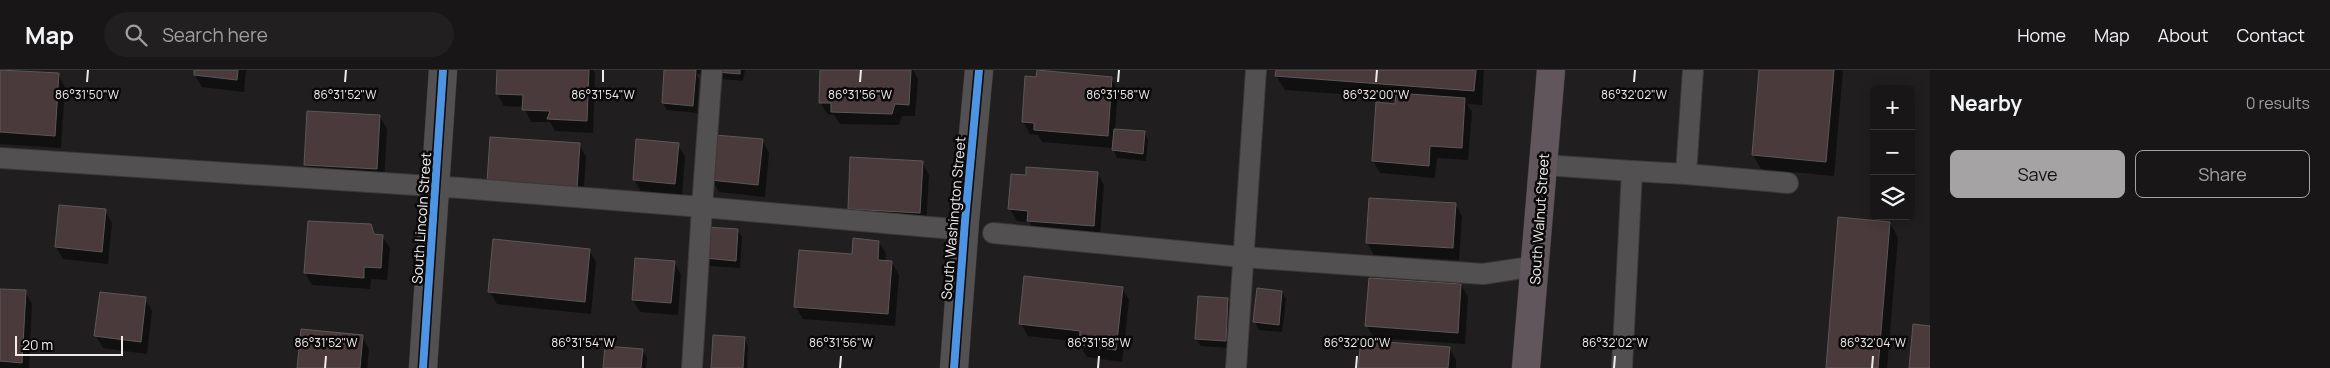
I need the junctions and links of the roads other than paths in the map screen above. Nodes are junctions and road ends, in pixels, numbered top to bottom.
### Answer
1 (443, 70) edge
2 (712, 70) edge
3 (979, 70) edge
4 (1256, 70) edge
5 (1551, 70) edge
6 (1693, 70) edge
7 (0, 158) edge
8 (1544, 165) junction
9 (1632, 171) junction
10 (1686, 174) junction
11 (1788, 183) dead end
12 (436, 187) junction
13 (702, 207) junction
14 (964, 230) junction
15 (993, 233) dead end
16 (1242, 257) junction
17 (1536, 266) junction
18 (423, 368) edge
19 (692, 368) edge
20 (954, 368) edge
21 (1236, 368) edge
22 (1526, 368) edge
23 (1622, 368) edge

1 - 12 street, South Lincoln Street
2 - 13 lane
3 - 14 street, South Washington Street
4 - 16 lane
5 - 8 main road, South Walnut Street
6 - 10 lane
7 - 12 lane
8 - 9 lane
8 - 17 main road, South Walnut Street
9 - 10 lane
9 - 23 lane
10 - 11 lane
12 - 13 lane
12 - 18 street, South Lincoln Street
13 - 14 lane
13 - 19 lane
14 - 20 street, South Washington Street
15 - 16 lane
16 - 17 lane
16 - 21 lane
17 - 22 main road, South Walnut Street

